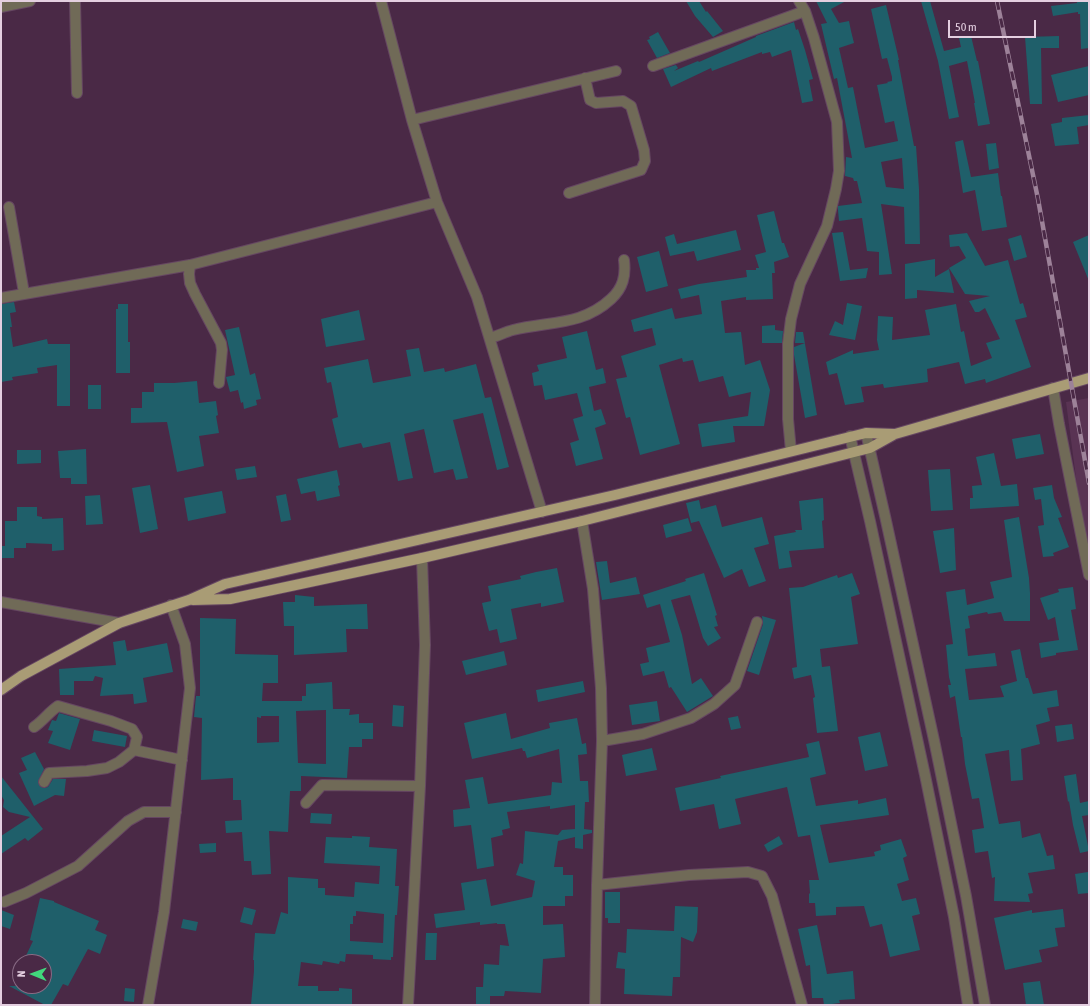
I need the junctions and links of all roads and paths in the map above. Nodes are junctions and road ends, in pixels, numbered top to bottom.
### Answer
1 (28, 1) edge
2 (75, 1) edge
3 (381, 1) edge
4 (799, 1) edge
5 (1, 7) edge
6 (805, 11) junction
7 (653, 66) dead end
8 (616, 70) dead end
9 (585, 78) junction
10 (77, 94) dead end
11 (412, 120) junction
12 (569, 192) dead end
13 (437, 202) junction
14 (8, 207) dead end
15 (624, 260) dead end
16 (190, 265) junction
17 (24, 294) junction
18 (1, 298) edge
19 (490, 338) junction
20 (1089, 378) edge
21 (219, 383) dead end
22 (1053, 388) junction
23 (866, 432) junction
24 (895, 434) junction
25 (850, 436) junction
26 (870, 448) junction
27 (791, 451) junction
28 (853, 452) junction
29 (654, 485) junction
30 (658, 502) junction
31 (542, 512) junction
32 (532, 514) junction
33 (582, 521) junction
34 (536, 531) junction
35 (422, 558) junction
36 (1089, 575) edge
37 (189, 600) junction
38 (1, 602) edge
39 (171, 605) junction
40 (757, 622) dead end
41 (119, 623) junction
42 (1, 690) edge
43 (34, 727) dead end
44 (602, 741) junction
45 (134, 750) junction
46 (182, 760) junction
47 (44, 782) dead end
48 (420, 786) junction
49 (306, 803) dead end
50 (176, 812) junction
51 (597, 885) junction
52 (4, 902) dead end
53 (983, 992) junction
54 (967, 1000) edge
55 (148, 1005) edge
56 (408, 1005) edge
57 (595, 1005) edge
58 (802, 1005) edge
59 (985, 1005) edge

1 - 5 street
2 - 10 street
3 - 11 street
4 - 6 street
6 - 7 street
6 - 27 street
8 - 9 street
9 - 11 street
9 - 12 street
11 - 13 street
13 - 16 street
13 - 19 street
14 - 17 street
15 - 19 street
16 - 17 street
16 - 21 street
17 - 18 street
19 - 31 street
20 - 22 main road
22 - 24 main road
22 - 36 street
23 - 24 main road
23 - 25 main road
23 - 26 street
24 - 26 main road
25 - 27 main road
25 - 28 street
26 - 28 main road
26 - 53 street
27 - 29 main road
28 - 30 main road
28 - 54 street
29 - 30 main road
29 - 31 main road
30 - 33 main road
31 - 32 main road
32 - 34 main road
32 - 37 main road
33 - 34 main road
33 - 44 street
34 - 35 main road
35 - 37 main road
35 - 48 street
37 - 39 main road
38 - 41 street
39 - 41 main road
39 - 46 street
40 - 44 street
41 - 42 main road
43 - 45 street
44 - 51 street
45 - 46 street
45 - 47 street
46 - 50 street
48 - 49 street
48 - 56 street
50 - 52 street
50 - 55 street
51 - 57 street
51 - 58 street
53 - 54 street
53 - 59 street

